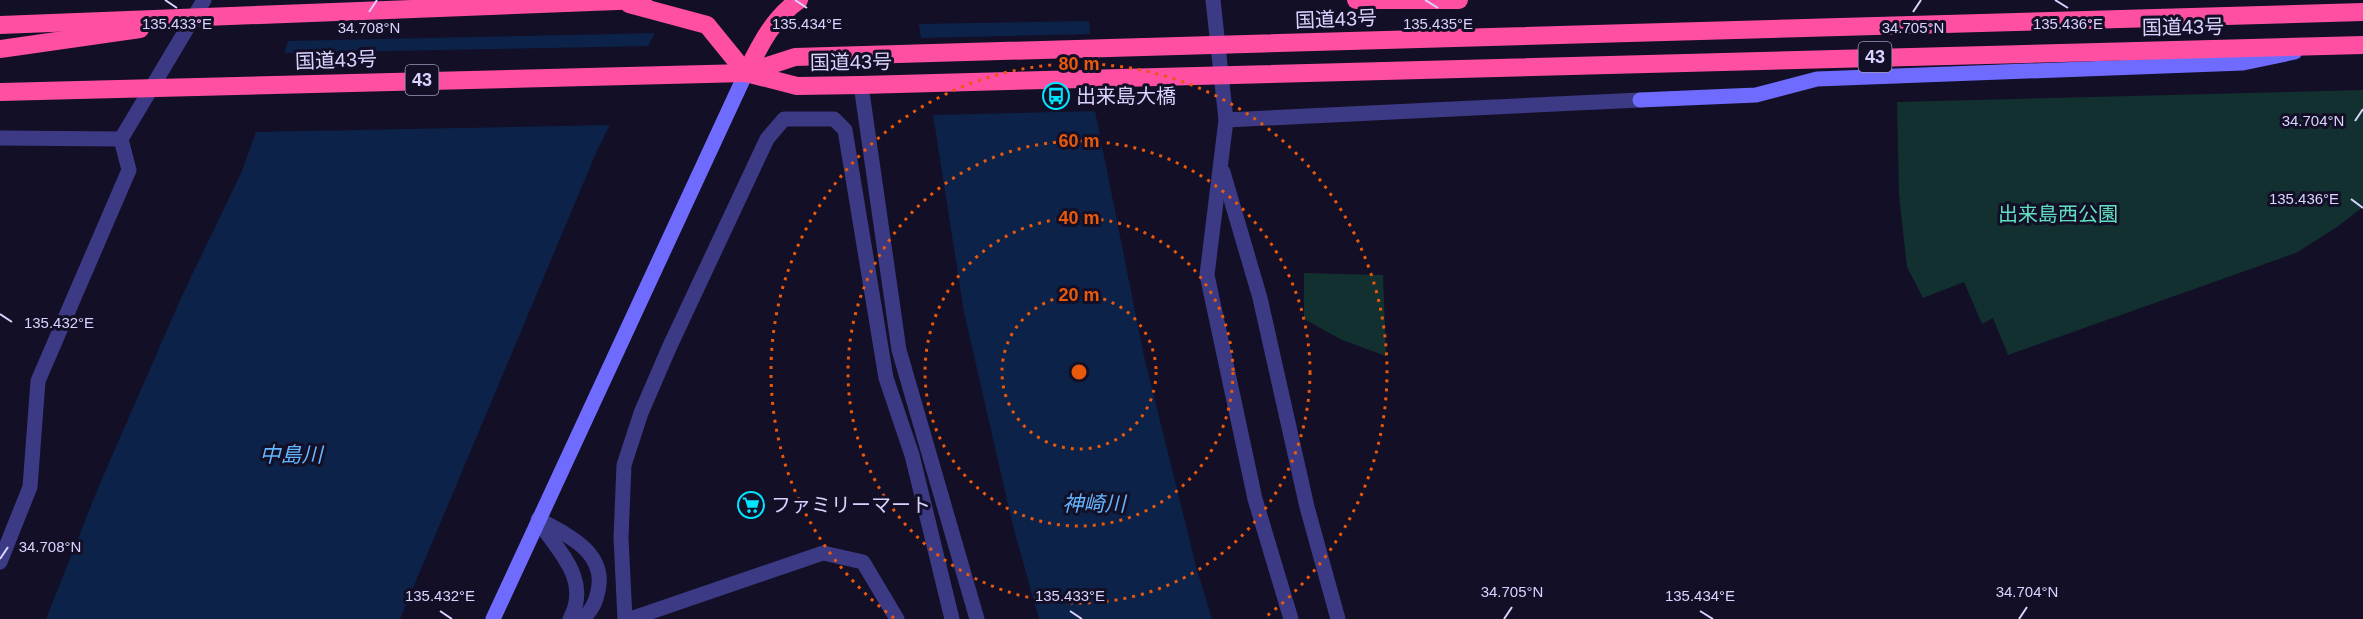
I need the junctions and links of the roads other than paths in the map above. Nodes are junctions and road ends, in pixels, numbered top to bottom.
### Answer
1 (204, 0) edge
2 (271, 0) edge
3 (643, 0) edge
4 (799, 0) edge
5 (1213, 0) edge
6 (1356, 0) edge
7 (1459, 0) edge
8 (616, 1) edge
9 (2363, 12) edge
10 (0, 23) edge
11 (2363, 45) edge
12 (2327, 46) junction
13 (0, 49) edge
14 (746, 73) junction
15 (861, 85) junction
16 (0, 92) edge
17 (1226, 120) junction
18 (0, 138) edge
19 (121, 139) junction
20 (1221, 165) junction
21 (538, 519) junction
22 (621, 538) junction
23 (592, 557) junction
24 (0, 561) edge
25 (493, 619) edge
26 (570, 619) edge
27 (582, 619) edge
28 (625, 619) edge
29 (630, 619) edge
30 (897, 619) edge
31 (952, 619) edge
32 (977, 619) edge
33 (1291, 619) edge
34 (1338, 619) edge

1 - 19 street
2 - 13 highway
3 - 8 highway
4 - 14 highway
5 - 17 street
6 - 7 highway, 国道43号
8 - 10 highway
8 - 14 highway
9 - 14 highway, 国道43号 / 43
11 - 12 highway, 国道43号 / 43
12 - 15 highway, 国道43号 / 43
12 - 17 street
14 - 15 highway, 国道43号 / 43
14 - 16 highway, 国道43号 / 43
14 - 21 street
15 - 32 street
17 - 20 street
18 - 19 street
19 - 24 street
20 - 33 street
20 - 34 street
21 - 23 street
21 - 25 street
21 - 26 street
22 - 23 street
22 - 28 street
22 - 31 street
23 - 27 street
29 - 30 street

